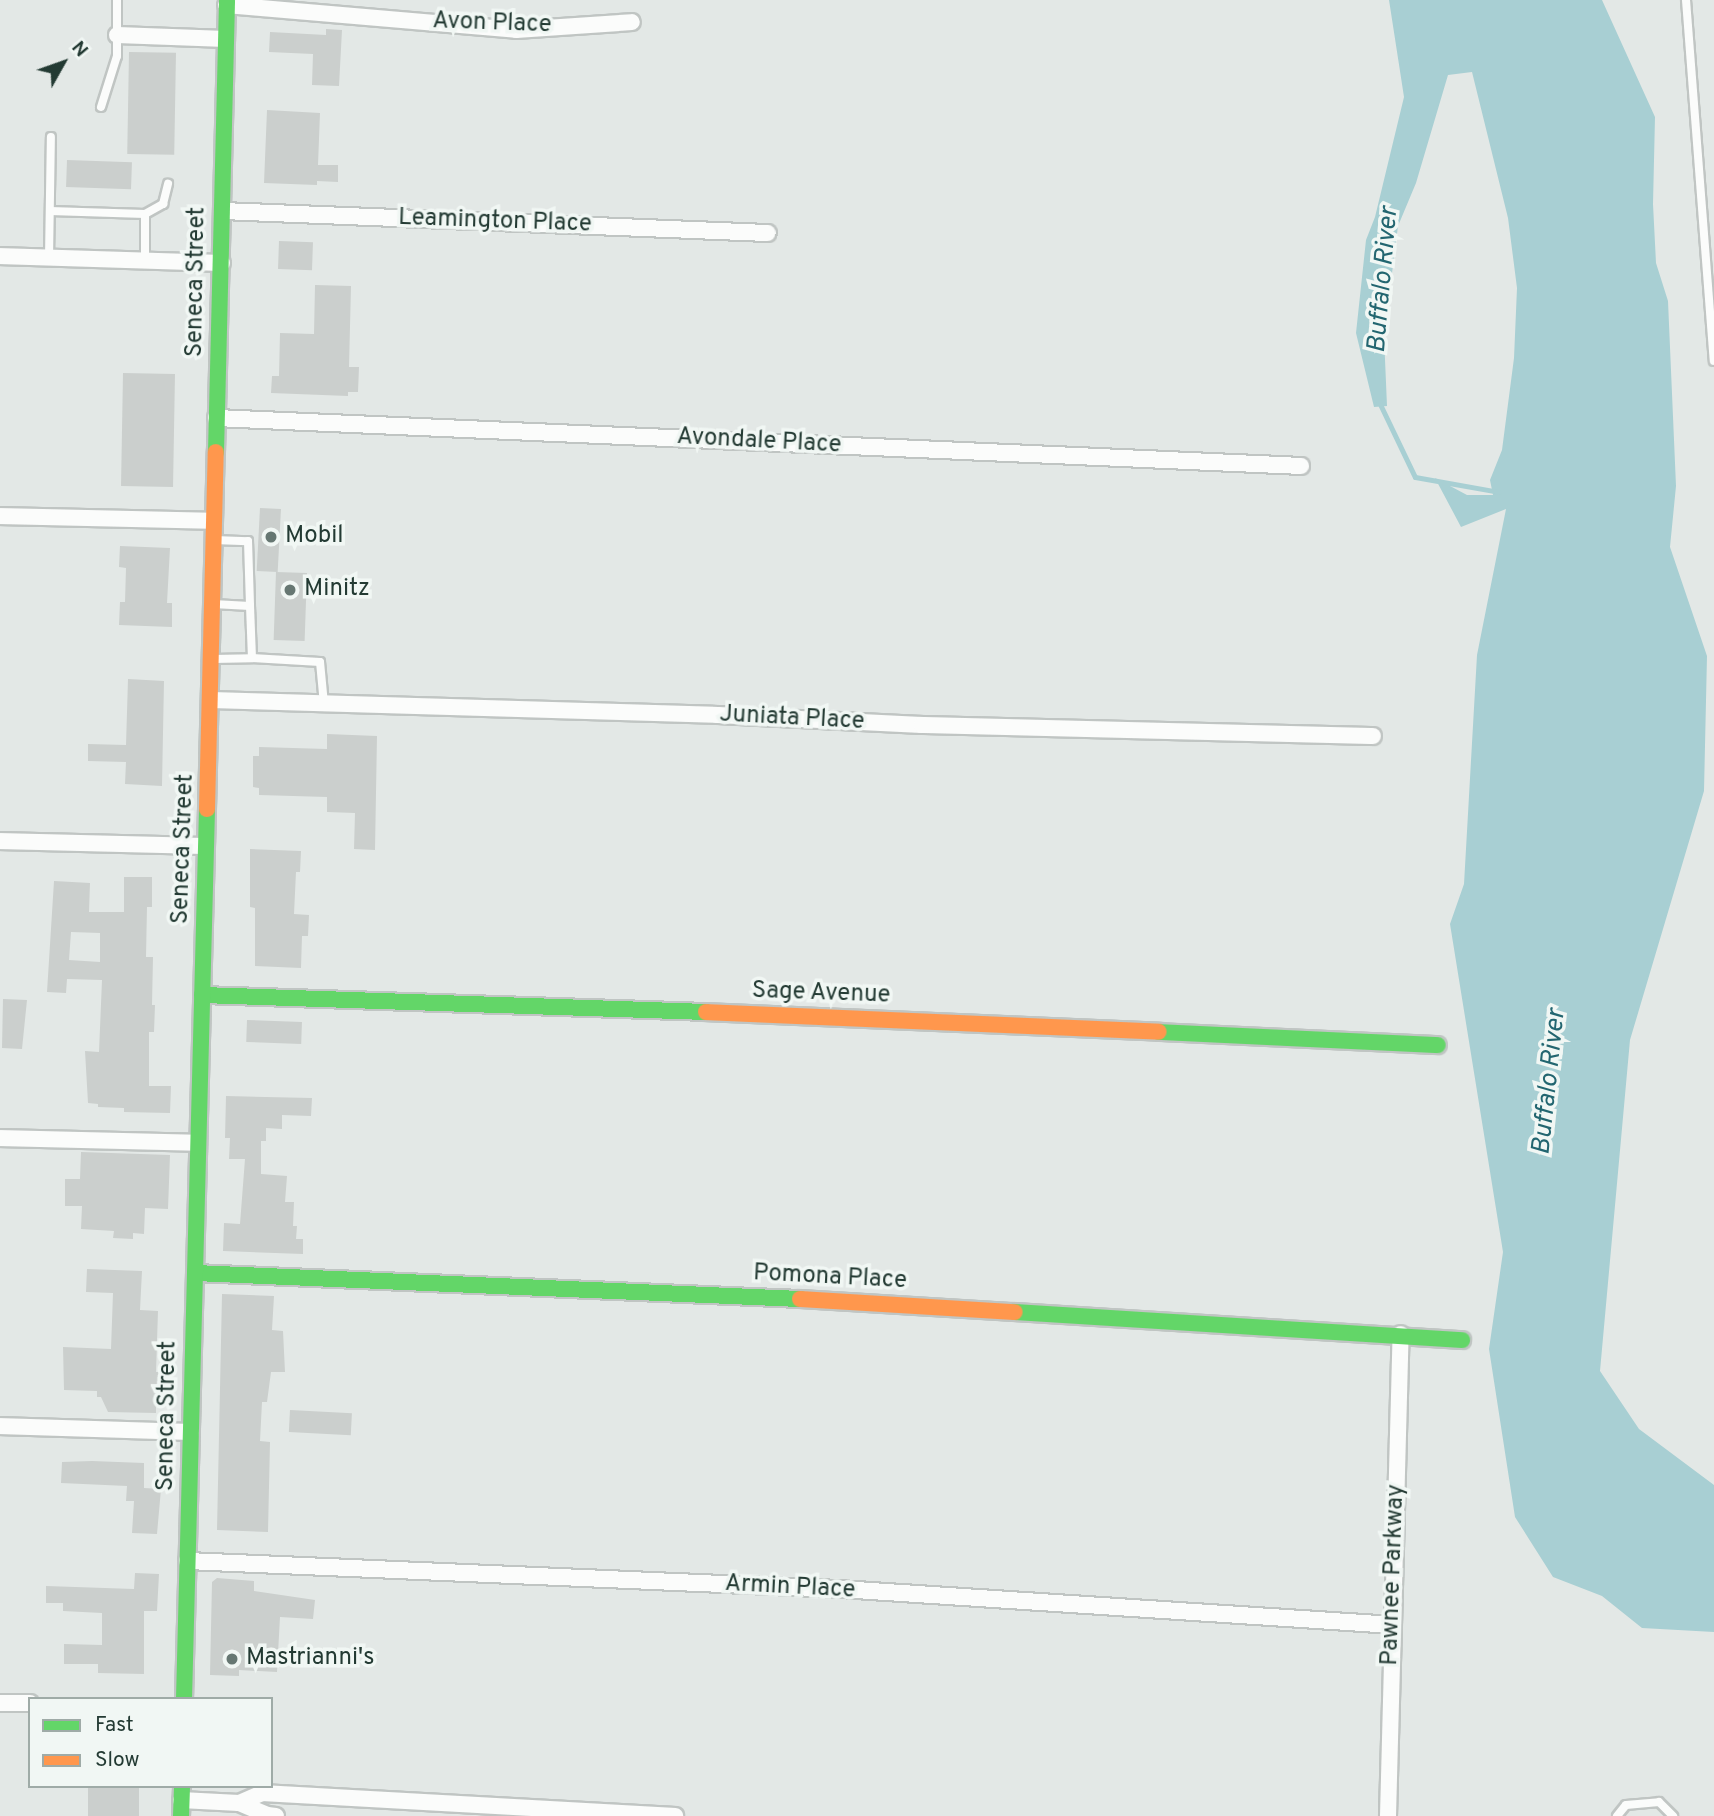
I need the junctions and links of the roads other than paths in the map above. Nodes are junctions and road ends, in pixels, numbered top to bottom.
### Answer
1 (117, 0) edge
2 (1686, 0) edge
3 (226, 3) edge
4 (632, 22) dead end
5 (117, 35) junction
6 (226, 39) junction
7 (101, 107) dead end
8 (51, 137) dead end
9 (168, 184) dead end
10 (50, 211) junction
11 (222, 211) junction
12 (145, 214) junction
13 (768, 233) dead end
14 (0, 256) edge
15 (49, 258) junction
16 (145, 262) junction
17 (222, 263) junction
18 (1714, 360) edge
19 (216, 418) junction
20 (1301, 466) dead end
21 (0, 516) edge
22 (214, 521) junction
23 (213, 540) junction
24 (212, 604) junction
25 (250, 606) junction
26 (211, 659) junction
27 (252, 659) junction
28 (211, 700) junction
29 (324, 704) junction
30 (1373, 736) dead end
31 (0, 841) edge
32 (206, 846) junction
33 (202, 995) junction
34 (1438, 1045) dead end
35 (0, 1138) edge
36 (198, 1143) junction
37 (195, 1273) junction
38 (1401, 1334) junction
39 (1462, 1340) dead end
40 (0, 1426) edge
41 (191, 1432) junction
42 (187, 1561) junction
43 (1393, 1625) junction
44 (184, 1697) edge
45 (0, 1703) edge
46 (28, 1703) edge
47 (181, 1801) edge
48 (239, 1803) junction
49 (514, 1811) edge
50 (276, 1816) edge
51 (675, 1816) edge
52 (1388, 1816) edge
53 (1617, 1816) edge
54 (1673, 1816) edge

1 - 5 lane
2 - 18 lane
3 - 4 street, Avon Place
3 - 6 street, Seneca Street
5 - 6 street
5 - 7 lane
6 - 11 street, Seneca Street
8 - 10 lane
9 - 12 lane
10 - 12 lane
10 - 15 lane
11 - 13 street, Leamington Place
11 - 17 street, Seneca Street
12 - 16 lane
14 - 15 street
15 - 16 street
16 - 17 street
17 - 19 street, Seneca Street
19 - 20 street, Avondale Place
19 - 22 street, Seneca Street
21 - 22 street
22 - 23 street, Seneca Street
23 - 24 street, Seneca Street
23 - 25 lane
24 - 25 lane
24 - 26 street, Seneca Street
25 - 27 lane
26 - 27 lane
26 - 28 street, Seneca Street
27 - 29 lane
28 - 29 street, Juniata Place
28 - 32 street, Seneca Street
29 - 30 street, Juniata Place
31 - 32 street
32 - 33 street, Seneca Street
33 - 34 street, Sage Avenue
33 - 36 street, Seneca Street
35 - 36 street
36 - 37 street, Seneca Street
37 - 38 street, Pomona Place
37 - 41 street, Seneca Street
38 - 39 street, Pomona Place
38 - 43 street, Pawnee Parkway
40 - 41 street
41 - 42 street, Seneca Street
42 - 43 street, Armin Place
42 - 44 street, Seneca Street
43 - 52 street, Pawnee Parkway
45 - 46 street
47 - 48 street
48 - 49 street
48 - 50 street
49 - 51 street
53 - 54 lane

